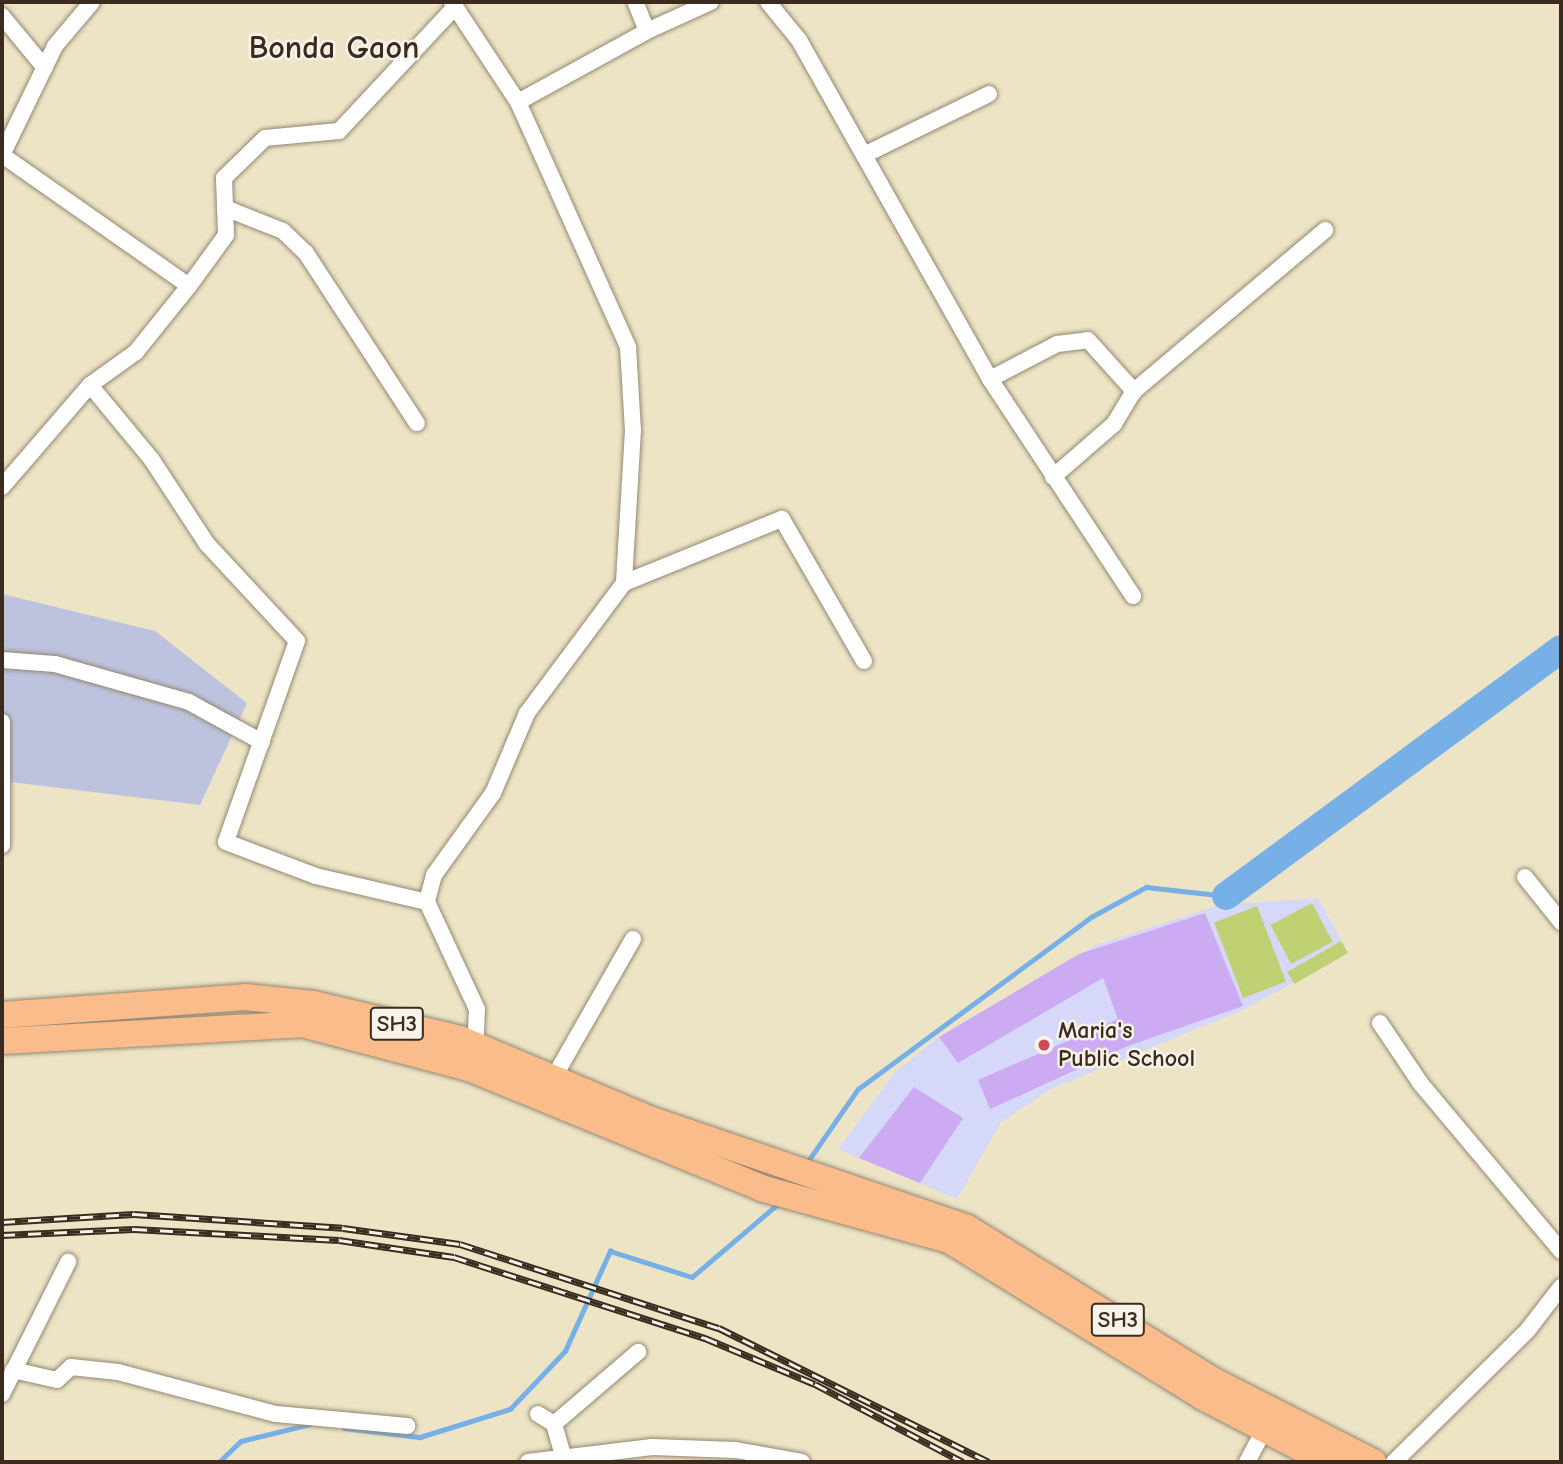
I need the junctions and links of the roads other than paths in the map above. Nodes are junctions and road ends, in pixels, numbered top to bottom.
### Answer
1 (92, 2) edge
2 (635, 2) edge
3 (711, 2) edge
4 (768, 2) edge
5 (454, 4) edge
6 (2, 16) edge
7 (647, 31) junction
8 (45, 68) junction
9 (989, 94) dead end
10 (518, 102) junction
11 (863, 155) junction
12 (225, 208) junction
13 (1325, 230) dead end
14 (189, 286) junction
15 (990, 379) junction
16 (90, 384) junction
17 (1135, 391) junction
18 (418, 423) dead end
19 (1054, 477) junction
20 (2, 487) edge
21 (624, 583) junction
22 (1133, 596) dead end
23 (2, 660) edge
24 (864, 661) dead end
25 (2, 722) edge
26 (262, 741) junction
27 (2, 845) edge
28 (1525, 877) dead end
29 (427, 902) junction
30 (1561, 922) edge
31 (633, 939) dead end
32 (2, 1014) edge
33 (1380, 1023) dead end
34 (2, 1041) edge
35 (473, 1057) junction
36 (554, 1077) junction
37 (1561, 1251) edge
38 (68, 1262) dead end
39 (1561, 1287) edge
40 (638, 1352) dead end
41 (13, 1370) junction
42 (2, 1394) edge
43 (538, 1414) dead end
44 (554, 1424) junction
45 (407, 1426) dead end
46 (1264, 1430) junction
47 (563, 1456) junction
48 (528, 1462) edge
49 (802, 1462) edge
50 (1247, 1462) edge
51 (1328, 1462) edge
52 (1373, 1462) edge
53 (1394, 1462) edge

1 - 8 street
2 - 7 street
3 - 7 street
4 - 11 street
5 - 10 street
5 - 12 street
6 - 8 street
7 - 10 street
8 - 14 street
9 - 11 street
10 - 21 street
11 - 15 street
12 - 14 street
12 - 18 street
13 - 17 street
14 - 16 street
15 - 17 street
15 - 19 street
16 - 20 street
16 - 26 street
17 - 19 street
19 - 22 street
21 - 24 street
21 - 29 street
23 - 26 street
25 - 27 street
26 - 29 street
28 - 30 street
29 - 35 street
31 - 36 street
32 - 35 main road, SH3
33 - 37 street
34 - 35 main road, SH3
35 - 36 main road, SH3
35 - 46 main road, SH3
36 - 52 main road, SH3
38 - 41 street
39 - 53 street
40 - 44 street
41 - 42 street
41 - 45 street
43 - 44 street
44 - 47 street
46 - 50 street
46 - 51 main road, SH3
47 - 48 street
47 - 49 street

